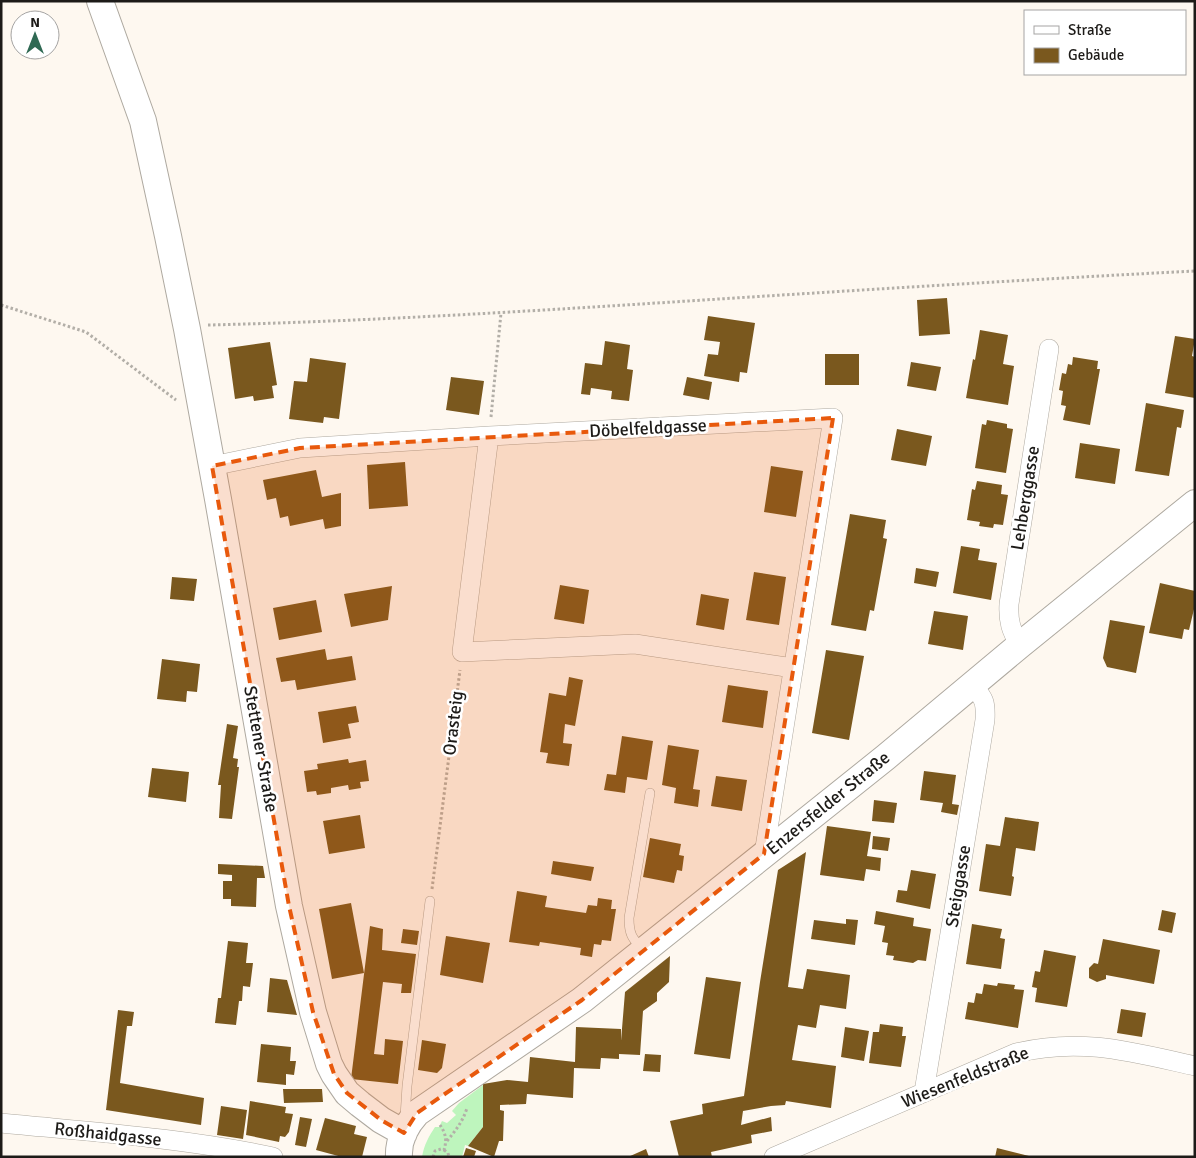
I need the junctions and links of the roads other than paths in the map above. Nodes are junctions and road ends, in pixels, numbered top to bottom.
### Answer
1 (100, 1) edge
2 (1049, 349) dead end
3 (489, 436) junction
4 (212, 466) junction
5 (1195, 503) edge
6 (1020, 645) junction
7 (793, 668) junction
8 (972, 684) junction
9 (650, 793) dead end
10 (764, 854) junction
11 (430, 902) road end
12 (644, 951) junction
13 (1195, 1066) edge
14 (924, 1092) junction
15 (1, 1123) edge
16 (402, 1145) edge
17 (273, 1157) edge
18 (774, 1157) edge

1 - 4 street, Stettener Straße
2 - 6 street, Lehberggasse
3 - 4 street, Döbelfeldgasse
3 - 7 street
3 - 7 street, Döbelfeldgasse
4 - 16 street, Stettener Straße
5 - 6 street, Enzersfelder Straße
6 - 8 street, Enzersfelder Straße
7 - 10 street, Döbelfeldgasse
8 - 10 street, Enzersfelder Straße
8 - 14 street, Steiggasse
9 - 12 lane
10 - 12 street, Enzersfelder Straße
11 - 16 lane
12 - 16 street, Enzersfelder Straße
13 - 14 street, Wiesenfeldstraße
14 - 18 street, Wiesenfeldstraße
15 - 17 street, Roßhaidgasse

